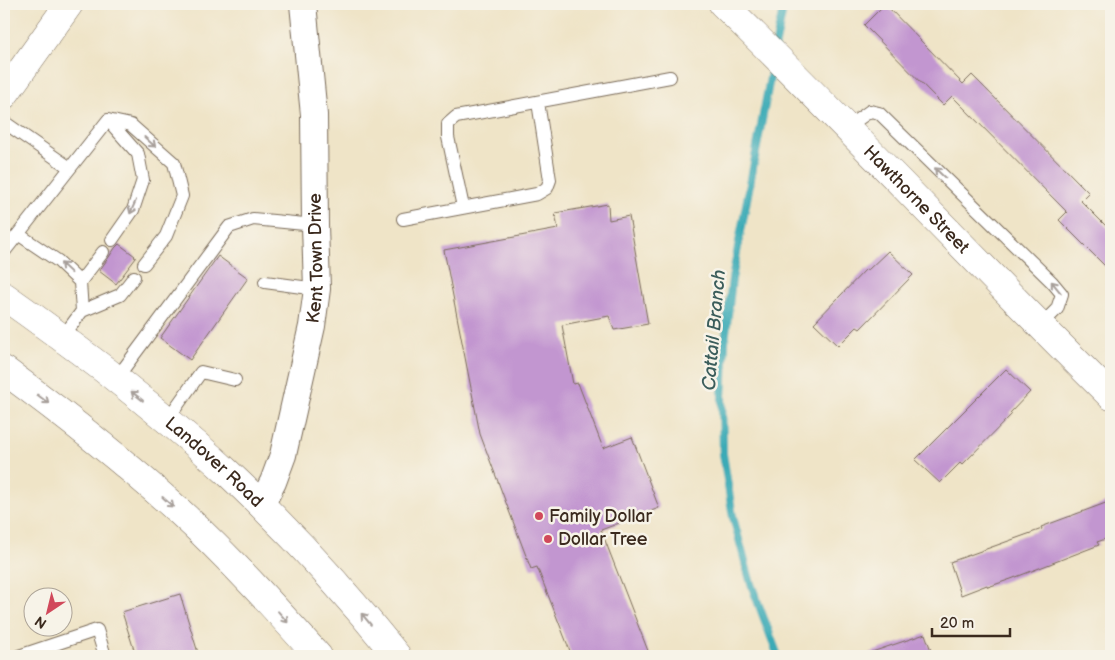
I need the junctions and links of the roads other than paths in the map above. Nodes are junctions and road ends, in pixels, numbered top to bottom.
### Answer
1 (69, 4) edge
2 (303, 4) edge
3 (729, 10) edge
4 (670, 77) dead end
5 (4, 95) edge
6 (538, 102) junction
7 (108, 120) junction
8 (4, 122) edge
9 (846, 128) junction
10 (70, 168) junction
11 (463, 207) junction
12 (403, 218) dead end
13 (315, 225) junction
14 (18, 234) junction
15 (112, 240) dead end
16 (4, 252) edge
17 (103, 252) dead end
18 (144, 264) dead end
19 (134, 277) dead end
20 (80, 282) junction
21 (265, 282) dead end
22 (317, 289) junction
23 (4, 296) edge
24 (82, 311) junction
25 (1040, 326) junction
26 (62, 338) junction
27 (4, 370) edge
28 (116, 379) junction
29 (235, 380) dead end
30 (1111, 394) edge
31 (168, 420) junction
32 (261, 505) junction
33 (19, 656) edge
34 (105, 656) edge
35 (318, 656) edge
36 (397, 656) edge

1 - 5 main road
2 - 13 street, Kent Town Drive
3 - 9 main road, Hawthorne Street
4 - 6 lane
6 - 11 lane
6 - 11 lane
7 - 10 lane
7 -> 15 lane
7 -> 18 lane
8 - 10 lane
9 - 25 main road, Hawthorne Street
25 -> 9 lane
10 - 14 lane
11 - 12 lane
13 - 22 street, Kent Town Drive
13 - 28 lane
14 - 16 lane
20 -> 14 lane
17 - 20 lane
19 - 24 lane
20 - 24 lane
21 - 22 lane
22 - 32 street, Kent Town Drive
23 - 26 main road, Landover Road
24 - 26 lane
25 - 30 main road, Hawthorne Street
26 - 28 main road, Landover Road
27 -> 35 main road
31 -> 28 main road, Landover Road
29 - 31 lane
31 - 32 main road, Landover Road
36 -> 32 main road, Landover Road
33 - 34 lane

